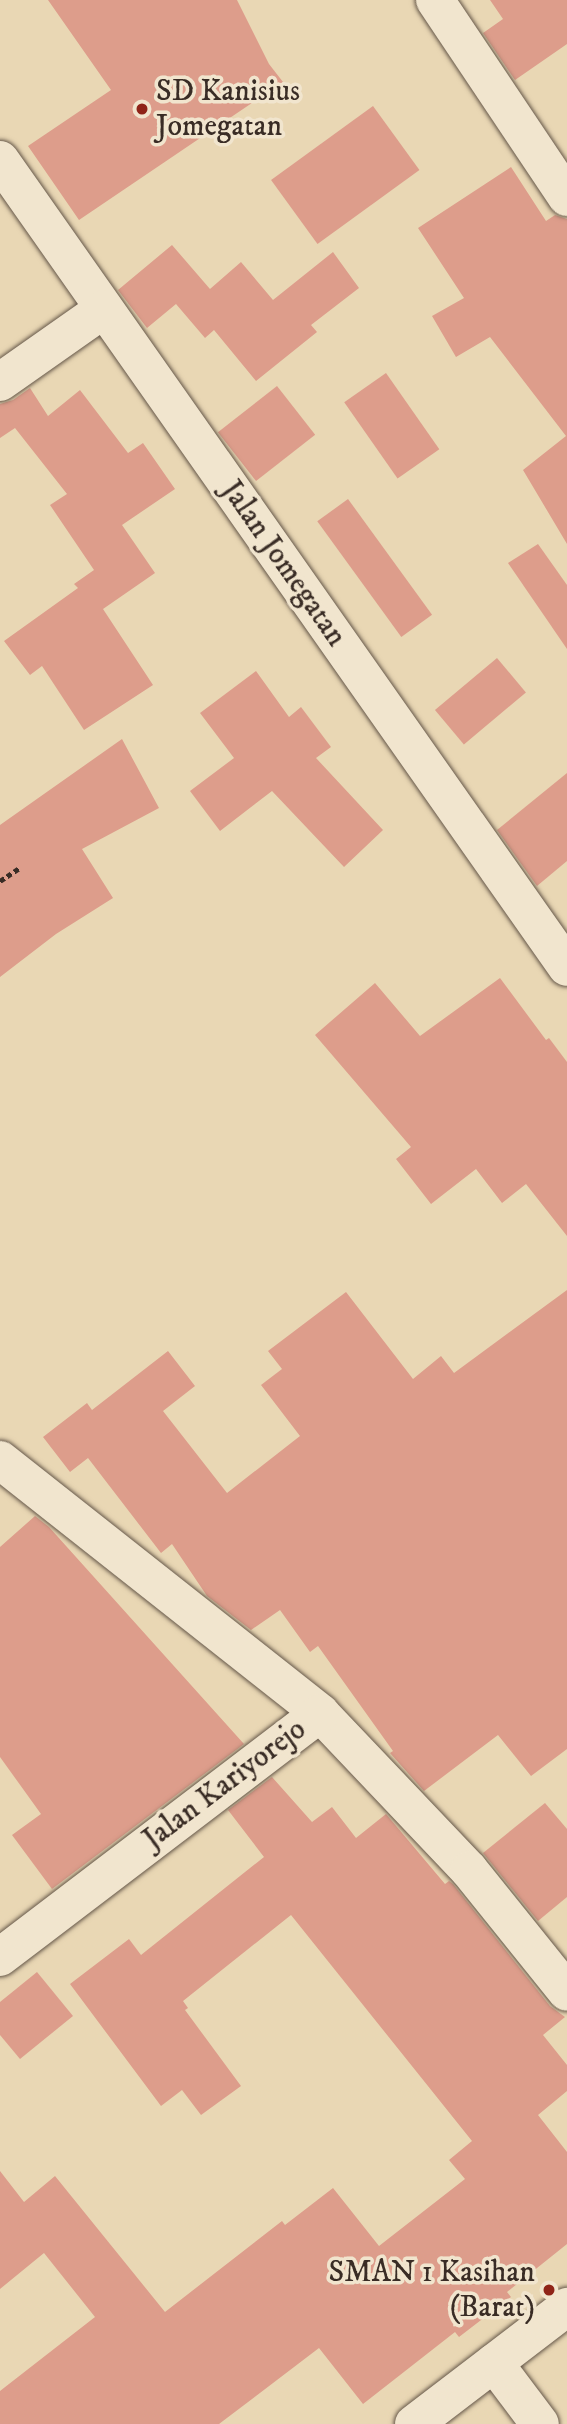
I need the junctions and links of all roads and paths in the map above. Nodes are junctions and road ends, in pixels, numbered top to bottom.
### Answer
1 (435, 0) edge
2 (0, 160) edge
3 (567, 197) edge
4 (104, 309) junction
5 (0, 382) edge
6 (19, 867) dead end
7 (0, 881) edge
8 (567, 967) edge
9 (0, 1460) edge
10 (320, 1713) junction
11 (0, 1957) edge
12 (567, 1992) edge
13 (567, 2306) edge
14 (494, 2363) junction
15 (414, 2424) edge
16 (540, 2424) edge

1 - 3 street
2 - 4 street, Jalan Jomegatan
4 - 5 street
4 - 8 street, Jalan Jomegatan
6 - 7 path
9 - 10 street
10 - 11 street, Jalan Kariyorejo
10 - 12 street, Jalan Kariyorejo
13 - 14 street
14 - 15 street
14 - 16 street

